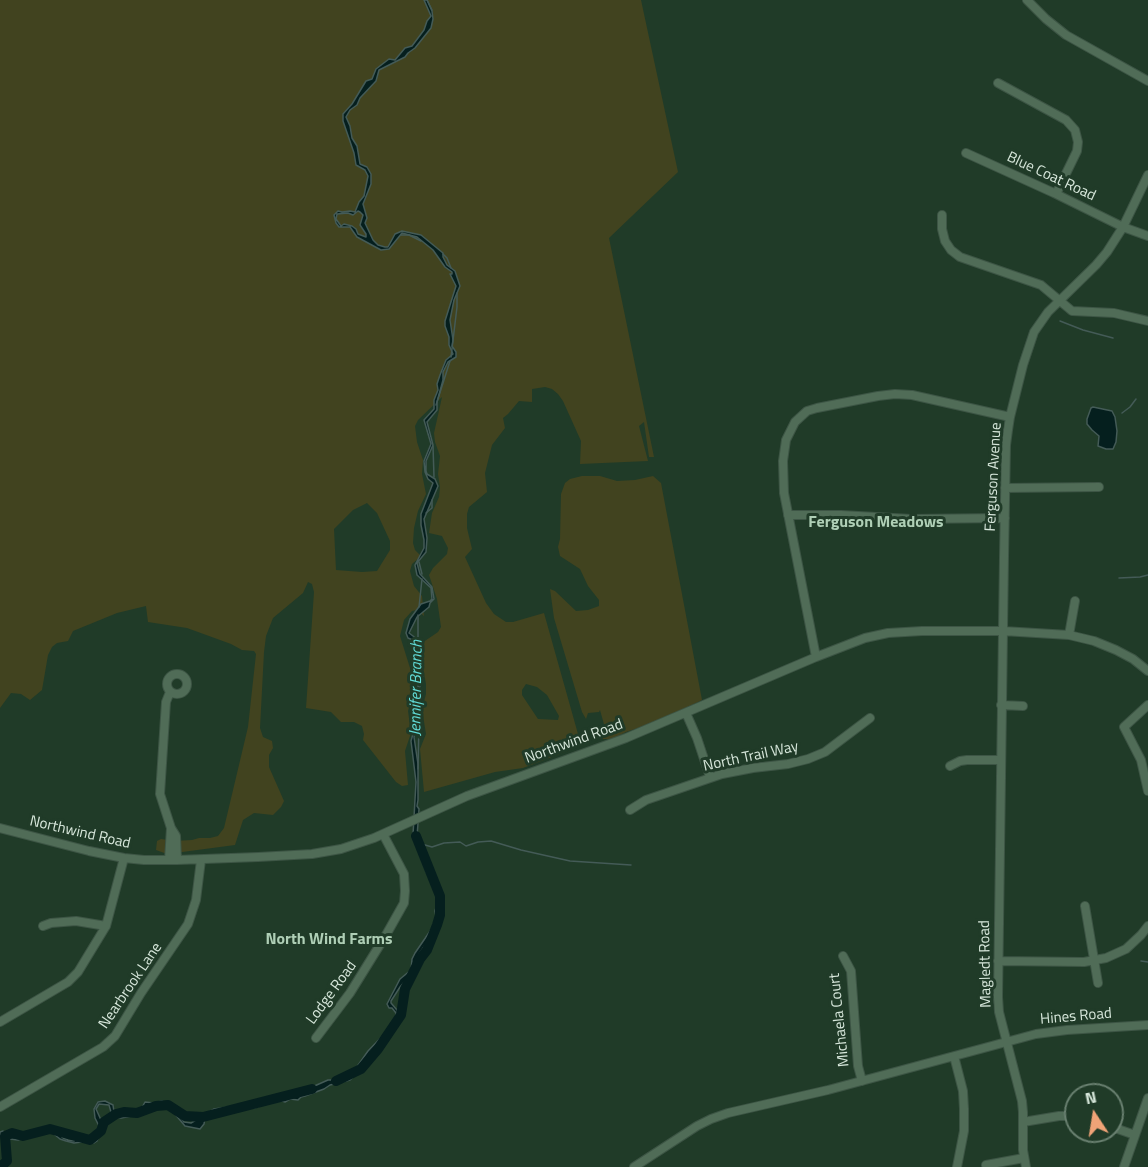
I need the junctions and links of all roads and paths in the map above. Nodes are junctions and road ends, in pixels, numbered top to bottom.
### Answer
1 (1027, 0) edge
2 (1148, 81) edge
3 (998, 83) dead end
4 (966, 153) dead end
5 (1148, 175) edge
6 (1056, 194) junction
7 (942, 215) dead end
8 (1123, 227) junction
9 (1148, 236) edge
10 (1059, 300) junction
11 (1148, 321) edge
12 (1010, 417) junction
13 (1099, 487) dead end
14 (1005, 488) junction
15 (788, 515) junction
16 (1005, 518) junction
17 (1075, 601) dead end
18 (1003, 631) junction
19 (1069, 635) junction
20 (816, 657) junction
21 (1148, 671) edge
22 (171, 692) dead end
23 (1001, 705) junction
24 (1148, 705) edge
25 (1023, 706) dead end
26 (686, 713) junction
27 (870, 718) dead end
28 (1000, 760) junction
29 (950, 766) dead end
30 (710, 777) junction
31 (1148, 791) edge
32 (630, 810) dead end
33 (0, 828) edge
34 (382, 834) junction
35 (124, 858) junction
36 (173, 860) junction
37 (201, 860) junction
38 (1085, 906) dead end
39 (43, 926) dead end
40 (106, 926) junction
41 (1148, 926) edge
42 (843, 956) dead end
43 (998, 961) junction
44 (1094, 961) junction
45 (1098, 983) dead end
46 (0, 1022) edge
47 (1148, 1025) edge
48 (316, 1038) dead end
49 (1007, 1042) junction
50 (954, 1056) junction
51 (862, 1081) junction
52 (1147, 1102) edge
53 (0, 1107) edge
54 (1064, 1116) edge
55 (1023, 1122) junction
56 (1124, 1131) edge
57 (1135, 1135) junction
58 (1025, 1162) edge
59 (986, 1165) dead end
60 (634, 1167) edge
61 (957, 1167) edge
62 (1124, 1167) edge

1 - 2 street
3 - 6 street
4 - 6 street, Blue Coat Road
5 - 8 street, Ferguson Avenue
6 - 8 street, Blue Coat Road
7 - 10 street
8 - 9 street, Blue Coat Road
8 - 10 street, Ferguson Avenue
10 - 11 street
10 - 12 street, Ferguson Avenue
12 - 14 street, Ferguson Avenue
12 - 15 street
13 - 14 street
14 - 16 street, Ferguson Avenue
15 - 16 street
15 - 20 street
16 - 18 street, Ferguson Avenue
17 - 19 street
18 - 19 street, Northwind Road
18 - 20 street, Northwind Road
18 - 23 street, Magledt Road
19 - 21 street, Northwind Road
20 - 26 street, Northwind Road
22 - 36 street
23 - 25 street
23 - 28 street, Magledt Road
24 - 31 street
26 - 30 street
26 - 34 street, Northwind Road
27 - 30 street, North Trail Way
28 - 29 street
28 - 43 street, Magledt Road
30 - 32 street, North Trail Way
33 - 35 street, Northwind Road
34 - 37 street, Northwind Road
34 - 48 street, Lodge Road
35 - 36 street, Northwind Road
35 - 40 street
36 - 37 street, Northwind Road
37 - 53 street, Nearbrook Lane
38 - 44 street
39 - 40 street
40 - 46 street
41 - 44 street
42 - 51 street, Michaela Court
43 - 44 street
43 - 49 street, Magledt Road
44 - 45 street
47 - 49 street, Hines Road
49 - 50 street
49 - 55 street, Magledt Road
50 - 51 street
50 - 61 street
51 - 60 street
52 - 57 street
54 - 55 street
55 - 58 street, Magledt Road
56 - 57 street
57 - 62 street
58 - 59 street

